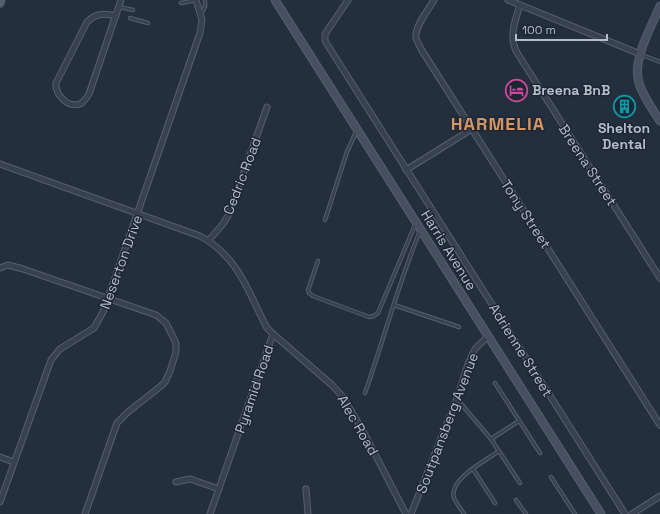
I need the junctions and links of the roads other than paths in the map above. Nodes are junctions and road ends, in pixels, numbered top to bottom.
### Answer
1 (121, 0) edge
2 (196, 0) edge
3 (205, 0) edge
4 (275, 0) edge
5 (348, 0) edge
6 (434, 0) edge
7 (508, 0) edge
8 (181, 3) dead end
9 (520, 5) junction
10 (660, 6) edge
11 (119, 7) junction
12 (133, 10) dead end
13 (201, 14) junction
14 (116, 16) junction
15 (130, 18) dead end
16 (658, 19) edge
17 (148, 23) dead end
18 (640, 54) junction
19 (660, 62) edge
20 (267, 107) dead end
21 (660, 121) edge
22 (472, 129) junction
23 (357, 130) junction
24 (0, 164) edge
25 (406, 170) junction
26 (138, 213) junction
27 (325, 220) dead end
28 (416, 222) junction
29 (420, 229) junction
30 (209, 240) junction
31 (318, 261) dead end
32 (0, 268) edge
33 (660, 278) edge
34 (108, 299) junction
35 (394, 304) junction
36 (459, 327) dead end
37 (274, 334) junction
38 (488, 336) junction
39 (495, 383) dead end
40 (365, 393) dead end
41 (456, 398) junction
42 (519, 421) junction
43 (660, 425) edge
44 (491, 439) junction
45 (499, 451) junction
46 (540, 453) dead end
47 (0, 457) edge
48 (14, 462) junction
49 (473, 469) junction
50 (552, 477) dead end
51 (176, 482) dead end
52 (520, 483) dead end
53 (219, 489) junction
54 (306, 489) dead end
55 (660, 496) edge
56 (516, 500) dead end
57 (0, 502) edge
58 (495, 503) dead end
59 (85, 514) edge
60 (210, 514) edge
61 (308, 514) edge
62 (406, 514) edge
63 (411, 514) edge
64 (464, 514) edge
65 (526, 514) edge
66 (575, 514) edge
67 (601, 514) edge
68 (625, 514) edge
69 (632, 514) edge

1 - 11 street
2 - 8 lane
2 - 13 street, Neserton Drive
3 - 13 lane
4 - 23 main road, Harris Avenue
5 - 25 street, Adrienne Street
6 - 22 street, Tony Street
7 - 9 street
9 - 18 street
9 - 33 street, Breena Street
10 - 16 main road
11 - 12 lane
11 - 14 street
13 - 26 street, Neserton Drive
14 - 14 street
15 - 17 lane
16 - 18 main road
18 - 19 lane
18 - 21 main road
20 - 30 street, Cedric Road
22 - 25 street
22 - 43 street, Tony Street
23 - 27 lane
23 - 28 main road, Harris Avenue
24 - 26 street, Pyramid Road
25 - 68 street, Adrienne Street
26 - 30 street, Pyramid Road
26 - 34 street, Neserton Drive
28 - 29 main road, Harris Avenue
28 - 31 lane
29 - 35 lane
29 - 38 main road, Harris Avenue
30 - 37 street, Pyramid Road
32 - 34 street
34 - 48 street, Neserton Drive
34 - 59 street
35 - 36 lane
35 - 40 lane
37 - 53 street, Pyramid Road
37 - 62 street, Alec Road
38 - 41 street, Soutpansberg Avenue
38 - 67 main road, Harris Avenue
39 - 42 lane
41 - 44 lane
41 - 63 street, Soutpansberg Avenue
42 - 44 lane
42 - 46 lane
44 - 45 lane
45 - 49 lane
45 - 52 lane
47 - 48 street
48 - 57 street, Neserton Drive
49 - 58 lane
49 - 64 lane
50 - 66 lane
51 - 53 street
53 - 60 street, Pyramid Road
54 - 61 street
55 - 69 street
56 - 65 lane

